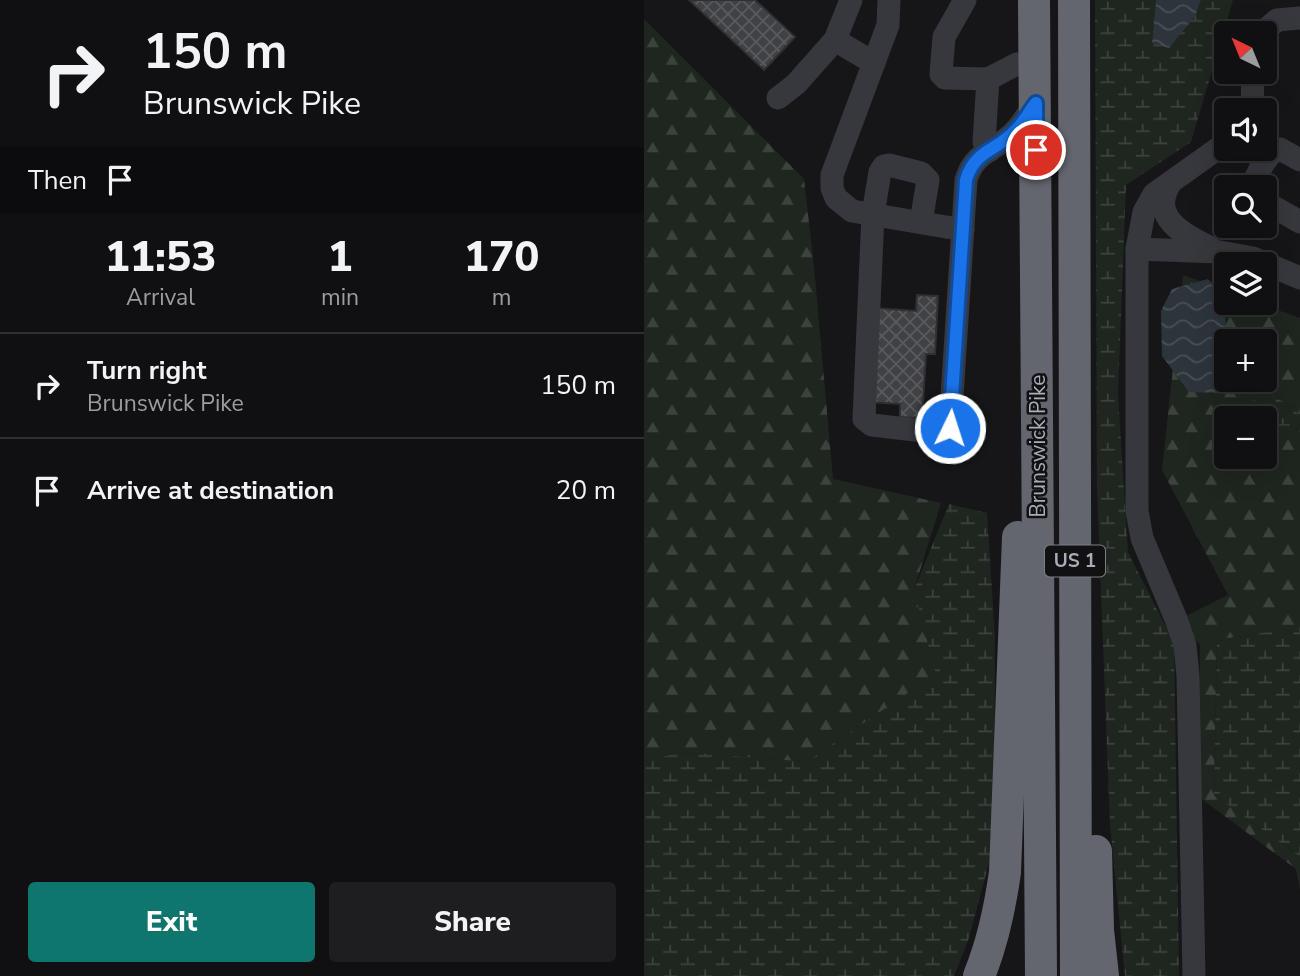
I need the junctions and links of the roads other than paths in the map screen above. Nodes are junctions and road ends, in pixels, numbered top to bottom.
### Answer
1 (851, 0) edge
2 (889, 0) edge
3 (965, 0) edge
4 (1034, 0) edge
5 (1074, 0) edge
6 (1300, 18) edge
7 (1277, 21) edge
8 (835, 40) junction
9 (1035, 62) junction
10 (874, 63) junction
11 (988, 79) junction
12 (778, 99) dead end
13 (1036, 103) junction
14 (1074, 146) junction
15 (989, 151) junction
16 (1214, 151) edge
17 (1300, 160) edge
18 (1257, 175) edge
19 (1173, 179) junction
20 (1036, 197) junction
21 (1277, 209) edge
22 (873, 214) junction
23 (921, 222) junction
24 (1300, 222) edge
25 (963, 229) junction
26 (1137, 249) junction
27 (1220, 252) joint
28 (1277, 268) edge
29 (1300, 278) edge
30 (979, 976) edge
31 (1041, 976) edge
32 (1076, 976) edge
33 (1102, 976) edge
34 (1194, 976) edge

1 - 8 lane
2 - 10 lane
3 - 11 lane
4 - 9 highway, Brunswick Pike / US 1
5 - 14 highway, Brunswick Pike / US 1
6 - 7 lane
8 - 10 lane
8 - 12 lane
9 - 11 lane
9 - 13 highway, Brunswick Pike / US 1
10 - 22 lane
11 - 15 lane
13 - 15 lane
13 - 20 highway, Brunswick Pike / US 1
14 - 32 highway, Brunswick Pike / US 1
14 - 33 highway
15 - 25 lane
16 - 19 lane
17 - 18 lane
19 - 26 lane
19 - 27 lane
20 - 30 highway
20 - 31 highway, Brunswick Pike / US 1
21 - 24 lane
22 - 23 lane
22 - 23 lane
22 - 25 lane
23 - 25 lane
26 - 27 lane
26 - 34 lane
28 - 29 lane

